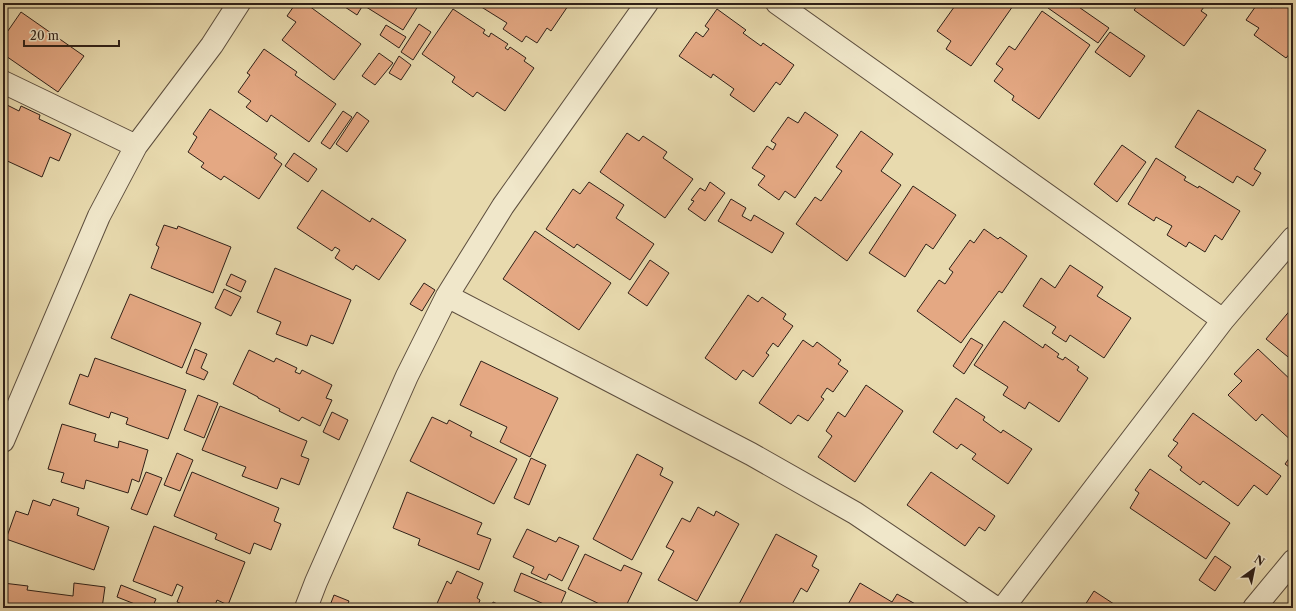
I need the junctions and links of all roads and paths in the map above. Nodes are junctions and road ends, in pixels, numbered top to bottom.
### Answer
1 (239, 3) edge
2 (648, 3) edge
3 (777, 3) edge
4 (3, 82) edge
5 (136, 146) junction
6 (1293, 238) edge
7 (447, 296) junction
8 (1223, 320) junction
9 (3, 441) edge
10 (1293, 561) edge
11 (306, 608) edge
12 (996, 608) edge
13 (1003, 608) edge
14 (1254, 608) edge

1 - 5 street
2 - 7 street
3 - 8 street
4 - 5 street
5 - 9 street
6 - 8 street
7 - 11 street
7 - 12 street
8 - 13 street
10 - 14 street

